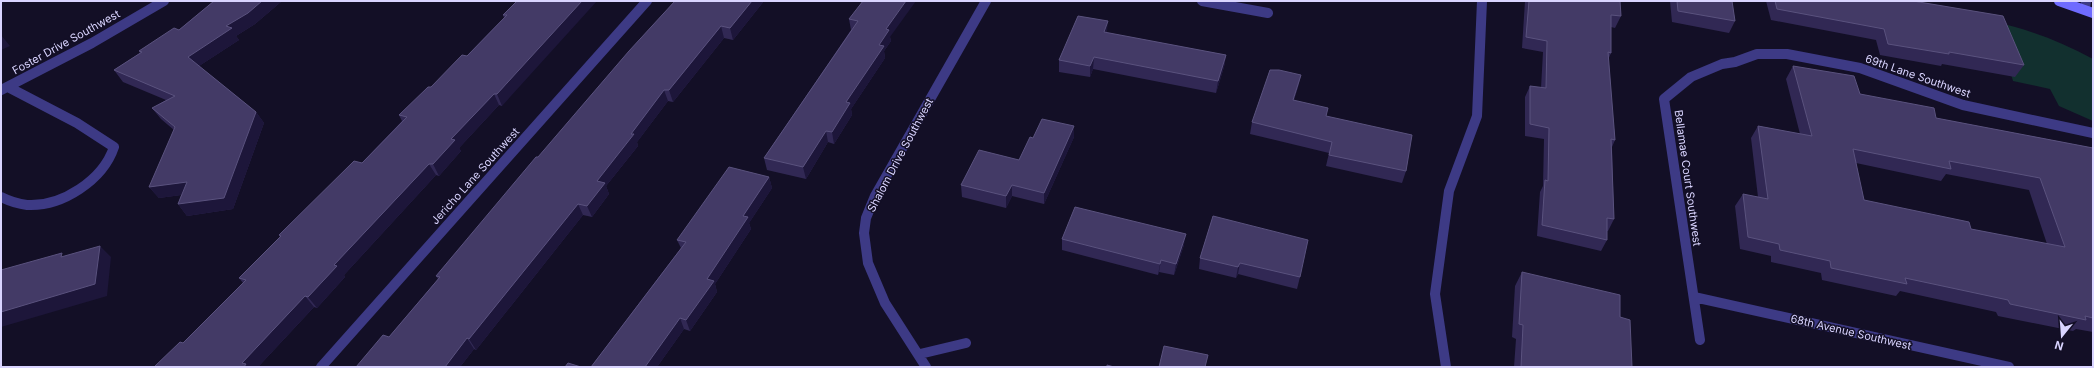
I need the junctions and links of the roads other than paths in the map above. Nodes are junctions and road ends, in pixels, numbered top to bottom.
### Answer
1 (164, 1) edge
2 (647, 1) edge
3 (986, 1) edge
4 (1202, 1) edge
5 (1482, 1) edge
6 (2059, 1) edge
7 (2088, 7) edge
8 (1268, 13) dead end
9 (1757, 54) joint
10 (5, 89) edge
11 (2093, 133) edge
12 (1, 197) edge
13 (1694, 297) junction
14 (1700, 340) dead end
15 (966, 342) dead end
16 (920, 354) junction
17 (321, 367) edge
18 (926, 367) edge
19 (1446, 367) edge
20 (2009, 367) edge

1 - 10 street, Foster Drive Southwest
2 - 17 street, Jericho Lane Southwest
3 - 16 street, Shalom Drive Southwest
4 - 8 street
5 - 19 street
6 - 7 street
9 - 11 street, 69th Lane Southwest
9 - 13 street, Bellamae Court Southwest
10 - 12 street
13 - 14 street, Bellamae Court Southwest
13 - 20 street, 68th Avenue Southwest
15 - 16 street
16 - 18 street, Shalom Drive Southwest

